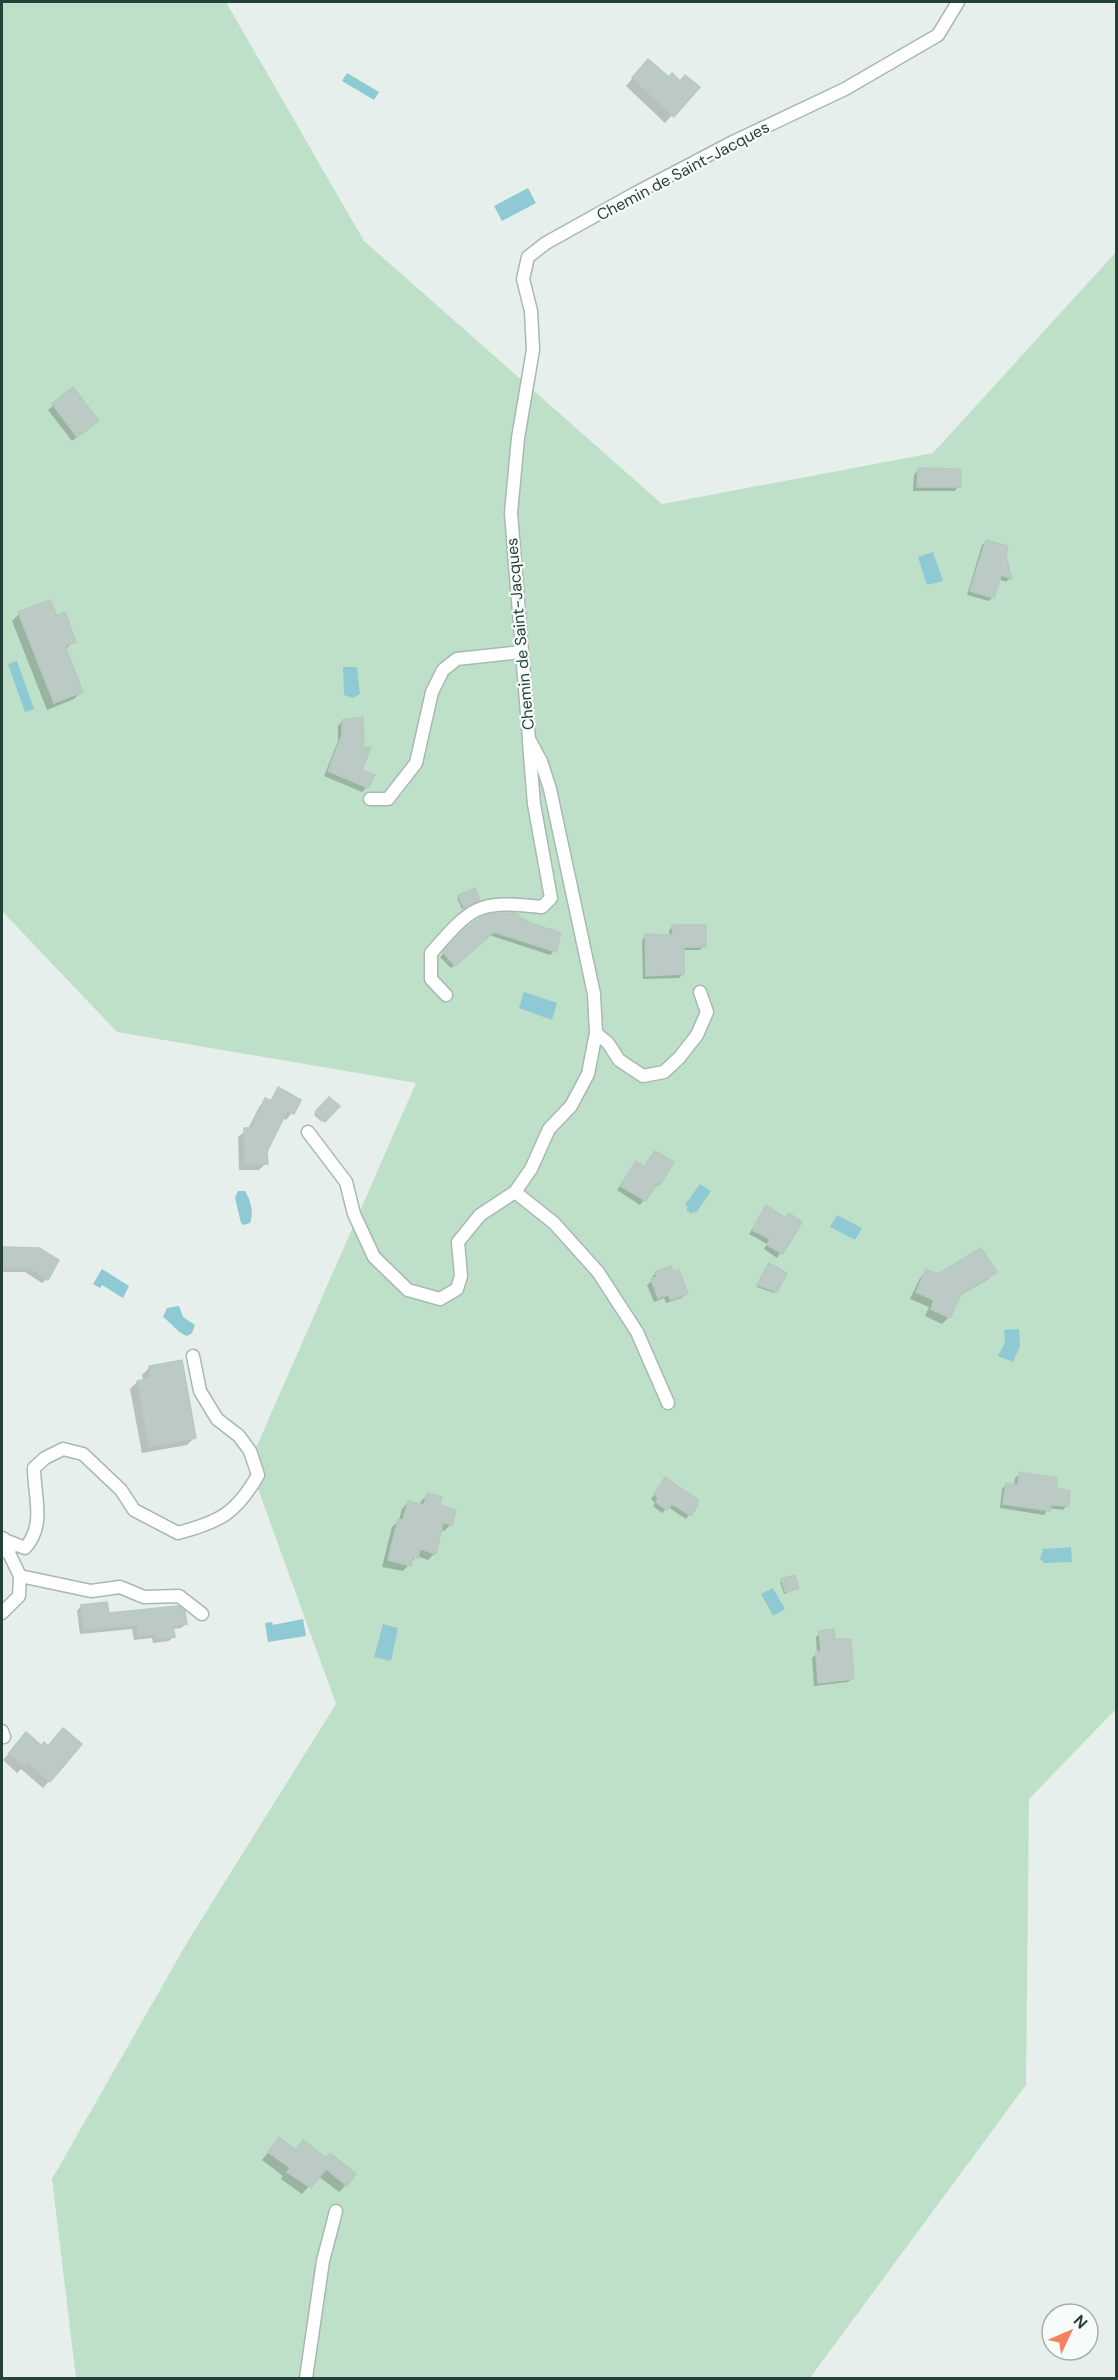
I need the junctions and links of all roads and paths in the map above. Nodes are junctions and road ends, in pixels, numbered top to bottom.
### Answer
1 (958, 2) edge
2 (522, 652) junction
3 (529, 739) junction
4 (370, 799) dead end
5 (700, 992) dead end
6 (446, 995) dead end
7 (596, 1034) junction
8 (308, 1132) dead end
9 (515, 1192) junction
10 (193, 1356) dead end
11 (669, 1403) dead end
12 (3, 1543) edge
13 (20, 1576) junction
14 (2, 1613) edge
15 (202, 1614) dead end
16 (336, 2211) dead end
17 (306, 2379) edge

1 - 2 lane, Chemin de Saint-Jacques
2 - 3 lane, Chemin de Saint-Jacques
2 - 4 lane
3 - 6 lane
3 - 7 lane, Chemin de Saint-Jacques
5 - 7 lane
7 - 9 lane, Chemin de Saint-Jacques
8 - 9 lane, Chemin de Saint-Jacques
9 - 11 lane
10 - 12 lane
12 - 13 lane
13 - 14 lane
13 - 15 lane
16 - 17 lane

